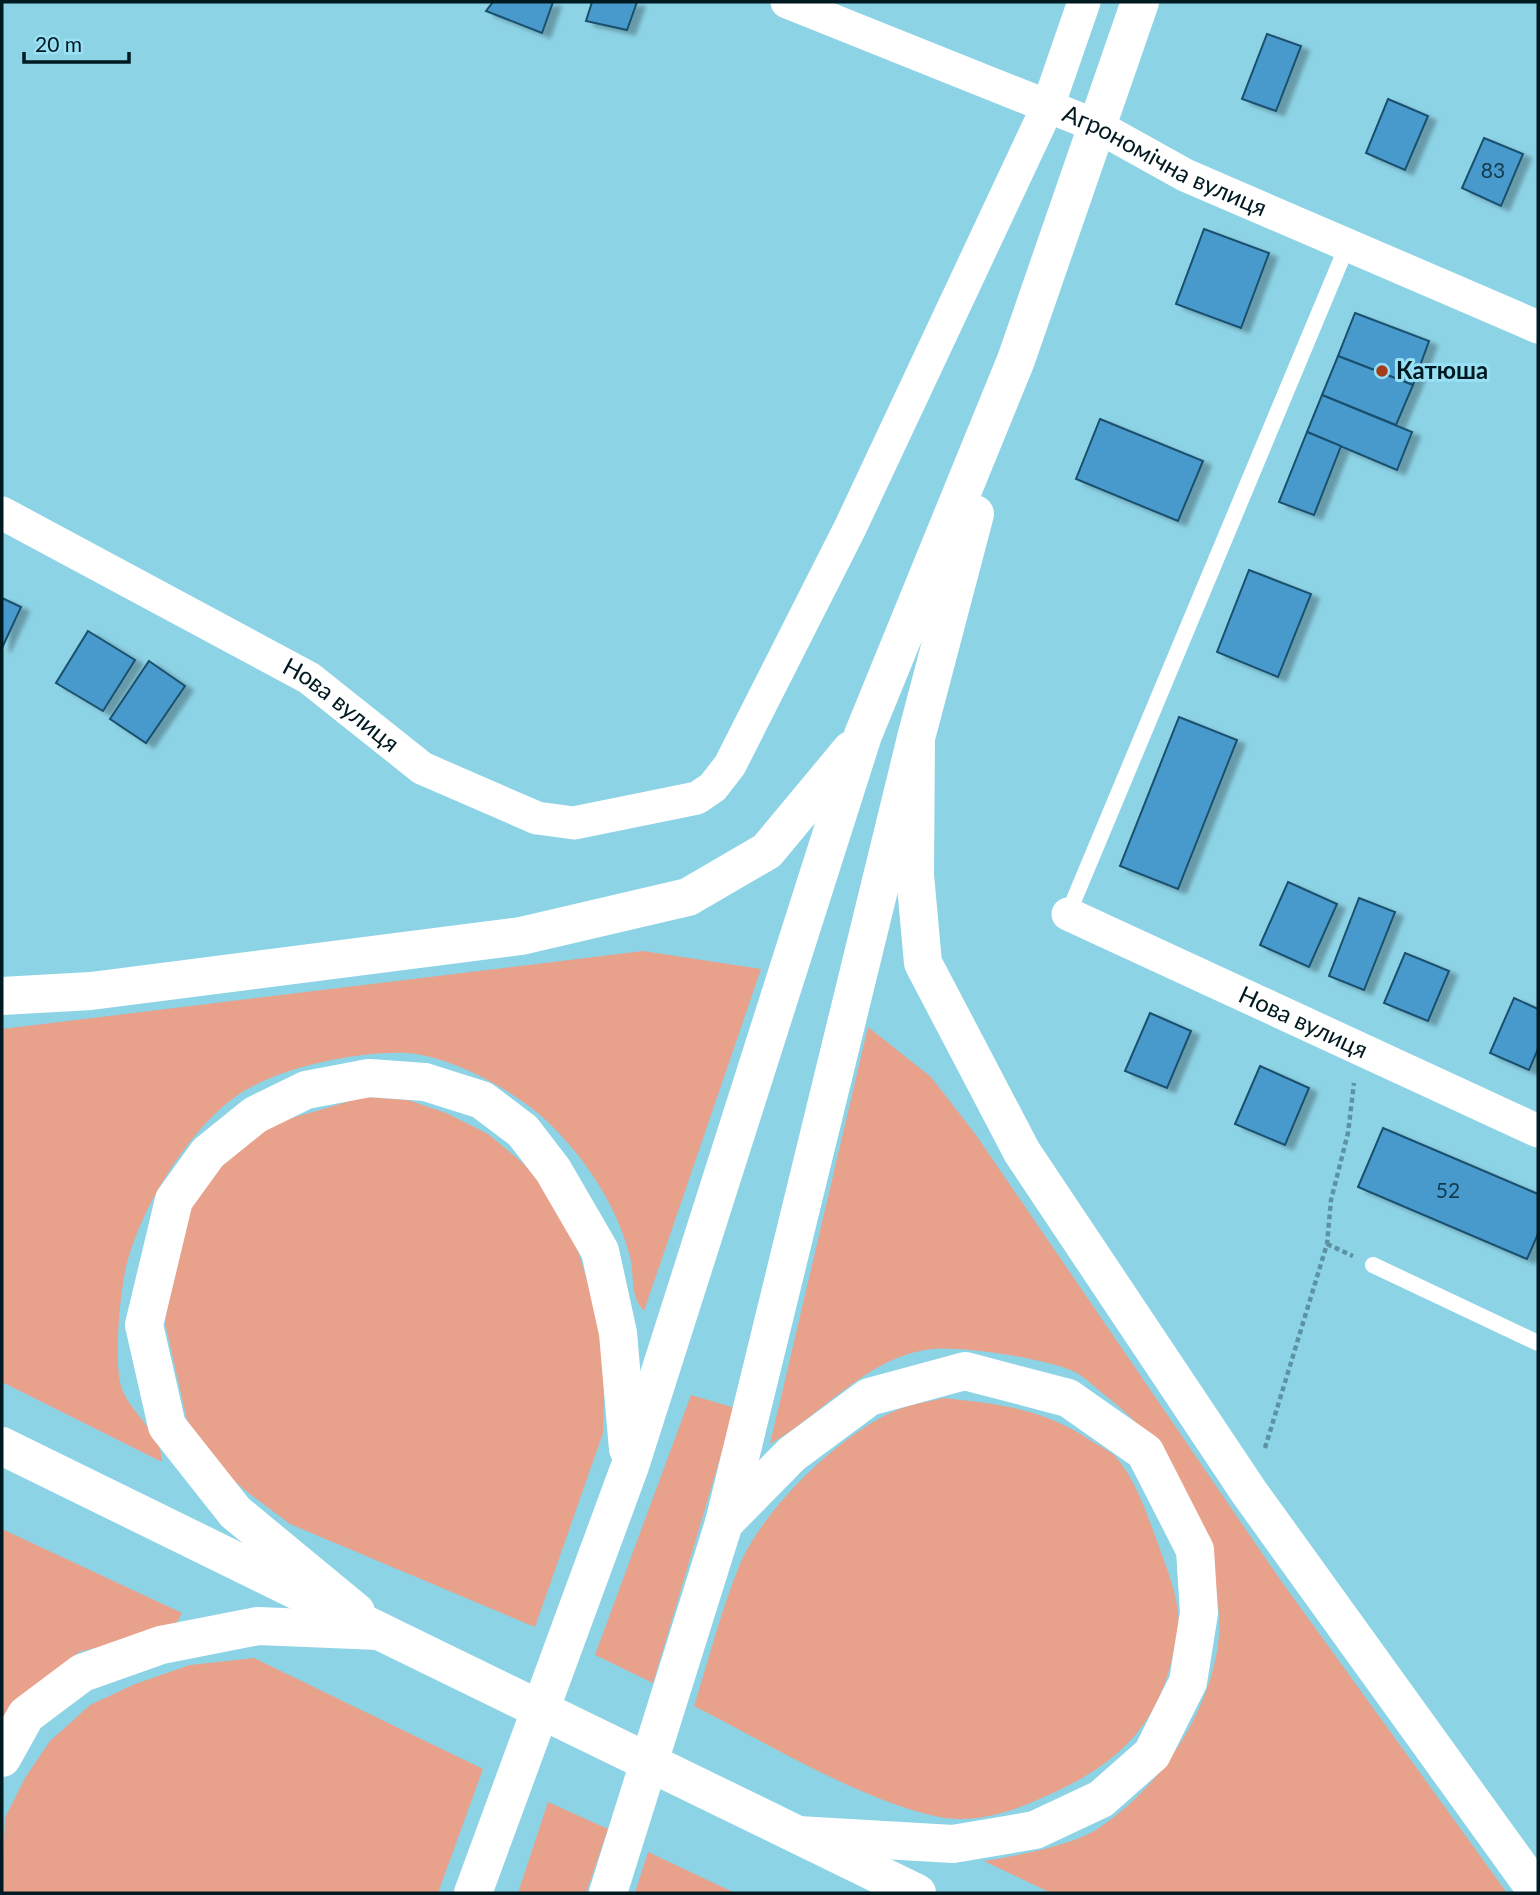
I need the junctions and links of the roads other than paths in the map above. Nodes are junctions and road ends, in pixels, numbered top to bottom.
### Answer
1 (787, 2) edge
2 (1084, 2) edge
3 (1140, 2) edge
4 (1048, 106) junction
5 (1097, 126) junction
6 (1347, 246) junction
7 (1538, 327) edge
8 (1016, 360) junction
9 (2, 513) edge
10 (863, 735) junction
11 (916, 738) junction
12 (1068, 914) joint
13 (2, 996) edge
14 (1538, 1131) edge
15 (1373, 1265) dead end
16 (1538, 1343) edge
17 (2, 1446) edge
18 (630, 1465) junction
19 (724, 1522) junction
20 (379, 1631) junction
21 (2, 1758) edge
22 (798, 1835) junction
23 (473, 1893) edge
24 (608, 1893) edge
25 (863, 1893) edge
26 (917, 1893) edge
27 (1538, 1893) edge

1 - 4 street, Агрономічна вулиця
2 - 4 street
3 - 5 main road
4 - 5 street, Агрономічна вулиця
4 - 9 street, Нова вулиця
5 - 6 street, Агрономічна вулиця
5 - 8 main road
6 - 7 street, Агрономічна вулиця
6 - 12 lane
8 - 10 main road
8 - 11 main road
10 - 13 main road
10 - 18 main road
11 - 19 main road
11 - 27 main road
12 - 14 street, Нова вулиця
15 - 16 lane
17 - 20 main road
18 - 20 main road
18 - 23 main road
19 - 22 main road
19 - 24 main road
20 - 21 main road
20 - 22 main road
22 - 25 main road
22 - 26 main road

